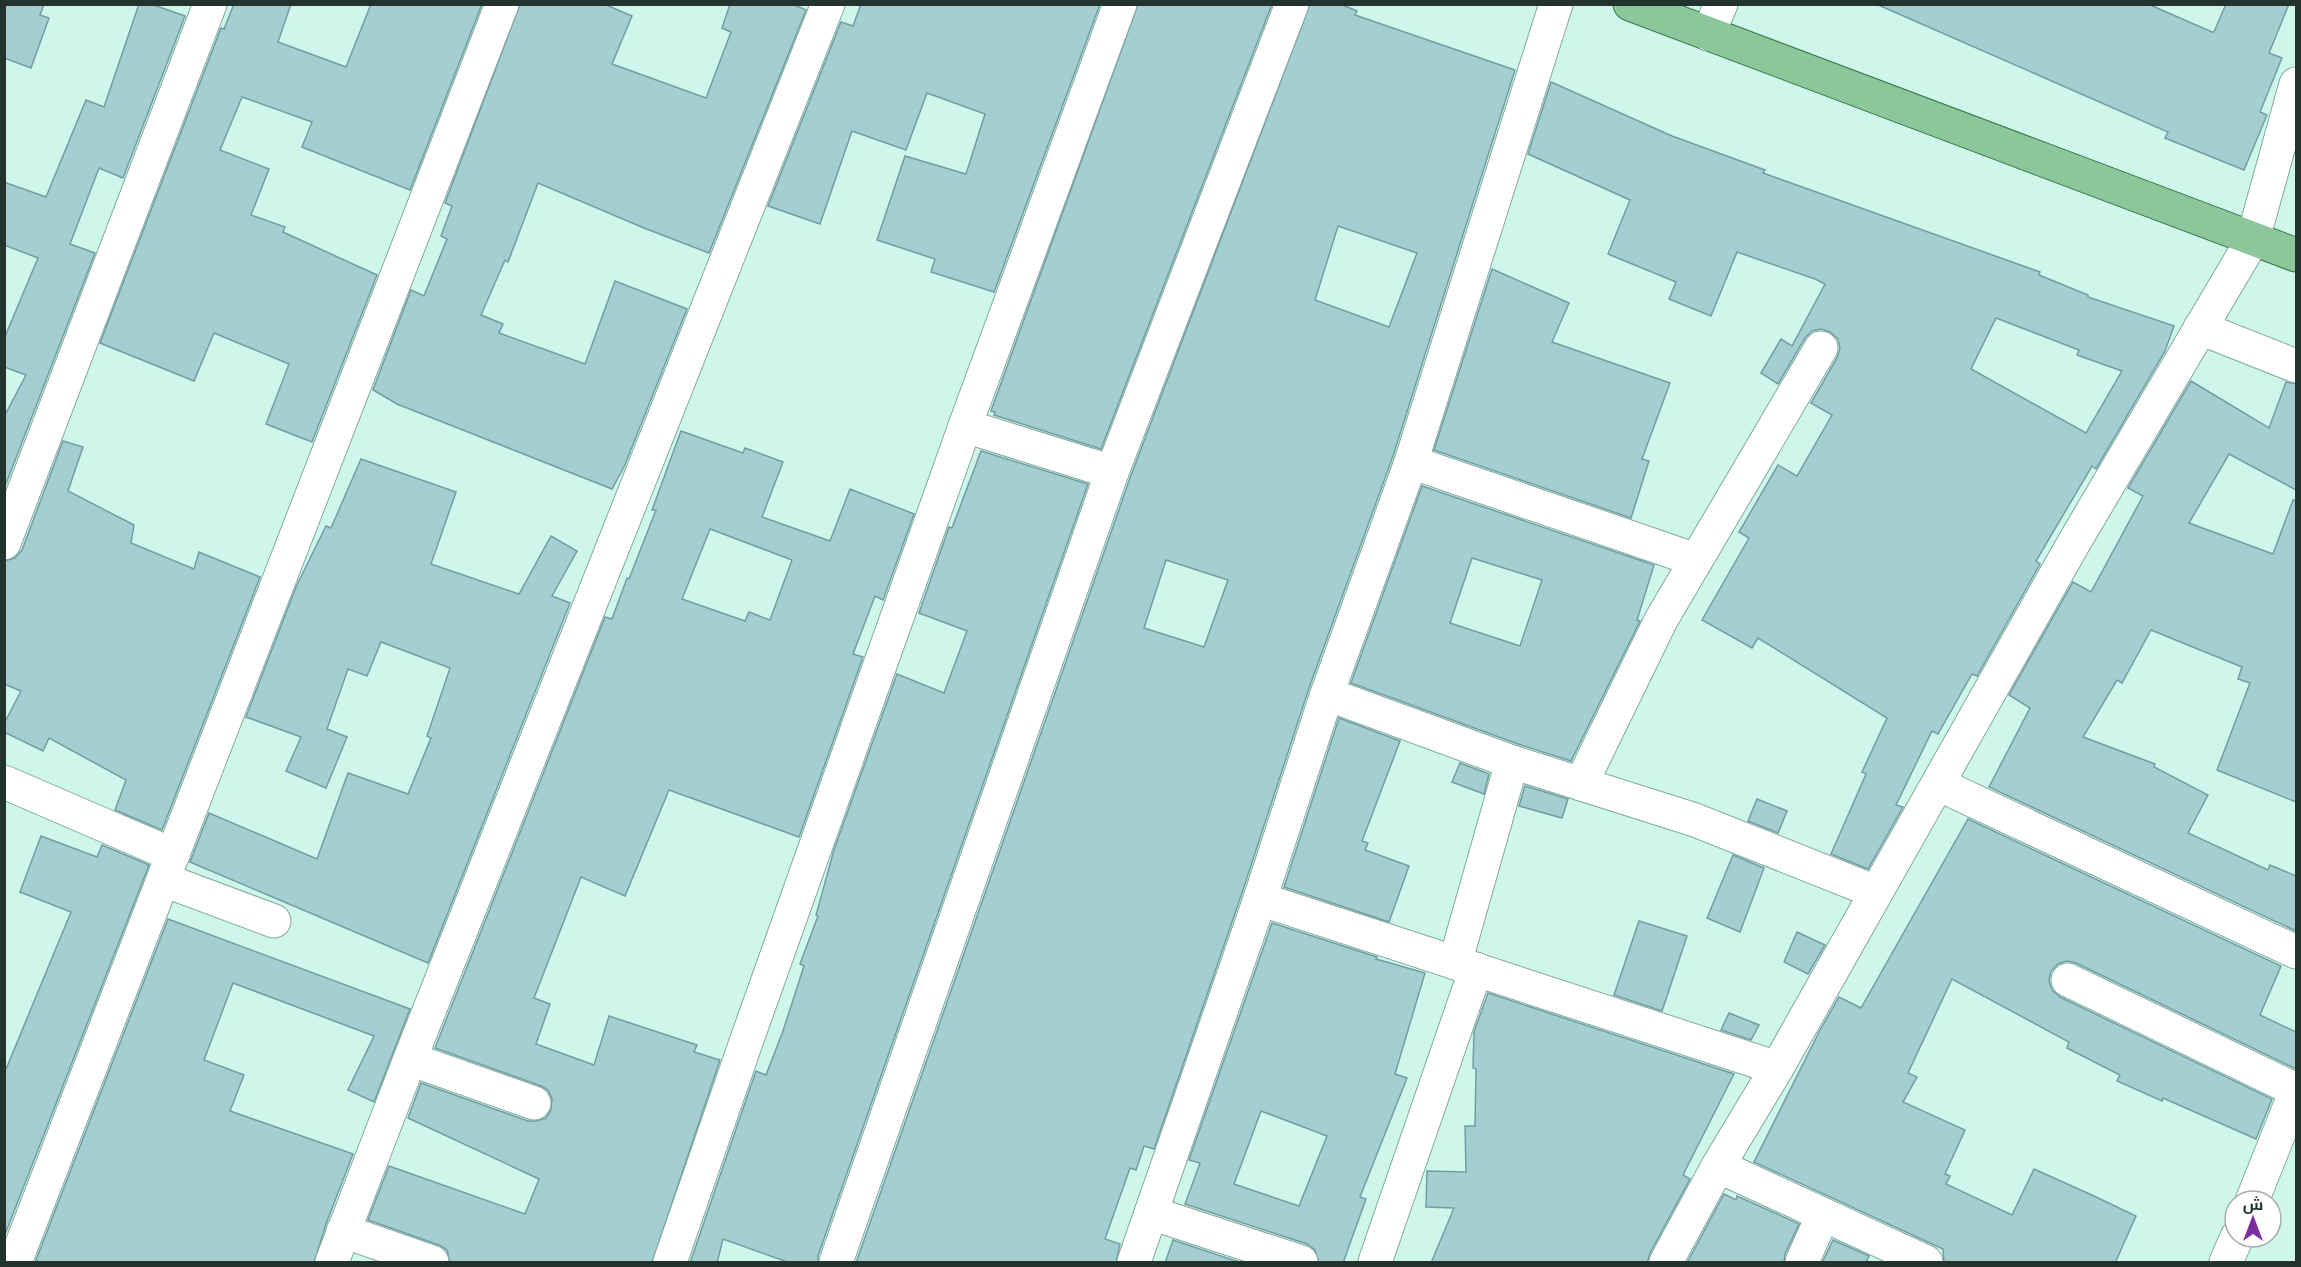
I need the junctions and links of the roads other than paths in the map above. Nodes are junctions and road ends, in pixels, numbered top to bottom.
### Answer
1 (210, 4) edge
2 (502, 4) edge
3 (828, 4) edge
4 (1120, 4) edge
5 (1292, 4) edge
6 (1556, 4) edge
7 (1630, 4) edge
8 (1721, 4) edge
9 (1708, 34) junction
10 (2296, 84) edge
11 (2253, 239) junction
12 (2296, 255) edge
13 (2200, 328) junction
14 (1821, 348) dead end
15 (2296, 366) edge
16 (965, 426) junction
17 (1411, 462) junction
18 (1112, 472) junction
19 (4, 543) edge
20 (1696, 560) junction
21 (1327, 694) junction
22 (1512, 762) junction
23 (4, 782) edge
24 (1581, 784) junction
25 (1938, 784) junction
26 (169, 868) junction
27 (1876, 892) junction
28 (1260, 899) junction
29 (274, 921) dead end
30 (2296, 952) edge
31 (1465, 966) junction
32 (2068, 980) dead end
33 (410, 1059) junction
34 (1777, 1068) junction
35 (2296, 1091) edge
36 (534, 1103) dead end
37 (1718, 1166) junction
38 (2257, 1189) edge
39 (1151, 1213) junction
40 (1823, 1215) junction
41 (344, 1231) junction
42 (2232, 1249) edge
43 (1380, 1261) edge
44 (15, 1263) edge
45 (332, 1263) edge
46 (432, 1263) edge
47 (670, 1263) edge
48 (836, 1263) edge
49 (1134, 1263) edge
50 (1301, 1263) edge
51 (1666, 1263) edge
52 (1802, 1263) edge
53 (1926, 1263) edge
54 (2226, 1263) edge

1 - 19 street
2 - 26 street
3 - 33 street
4 - 16 street
5 - 18 street
6 - 17 street
7 - 9 main road
8 - 9 street
9 - 11 main road
10 - 11 street
11 - 12 main road
11 - 13 street
13 - 15 street
13 - 25 street
14 - 20 street
16 - 18 street
16 - 47 street
17 - 20 street
17 - 21 street
18 - 48 street
20 - 24 street
21 - 22 street
21 - 28 street
22 - 24 street
22 - 31 street
23 - 26 street
24 - 27 street
25 - 27 street
25 - 30 street
26 - 29 street
26 - 44 street
27 - 34 street
28 - 31 street
28 - 39 street
31 - 34 street
31 - 43 street
32 - 35 street
33 - 36 street
33 - 41 street
34 - 37 street
35 - 38 street
37 - 40 street
37 - 51 street
39 - 49 street
39 - 50 street
40 - 52 street
40 - 53 street
41 - 45 street
41 - 46 street
42 - 54 street

